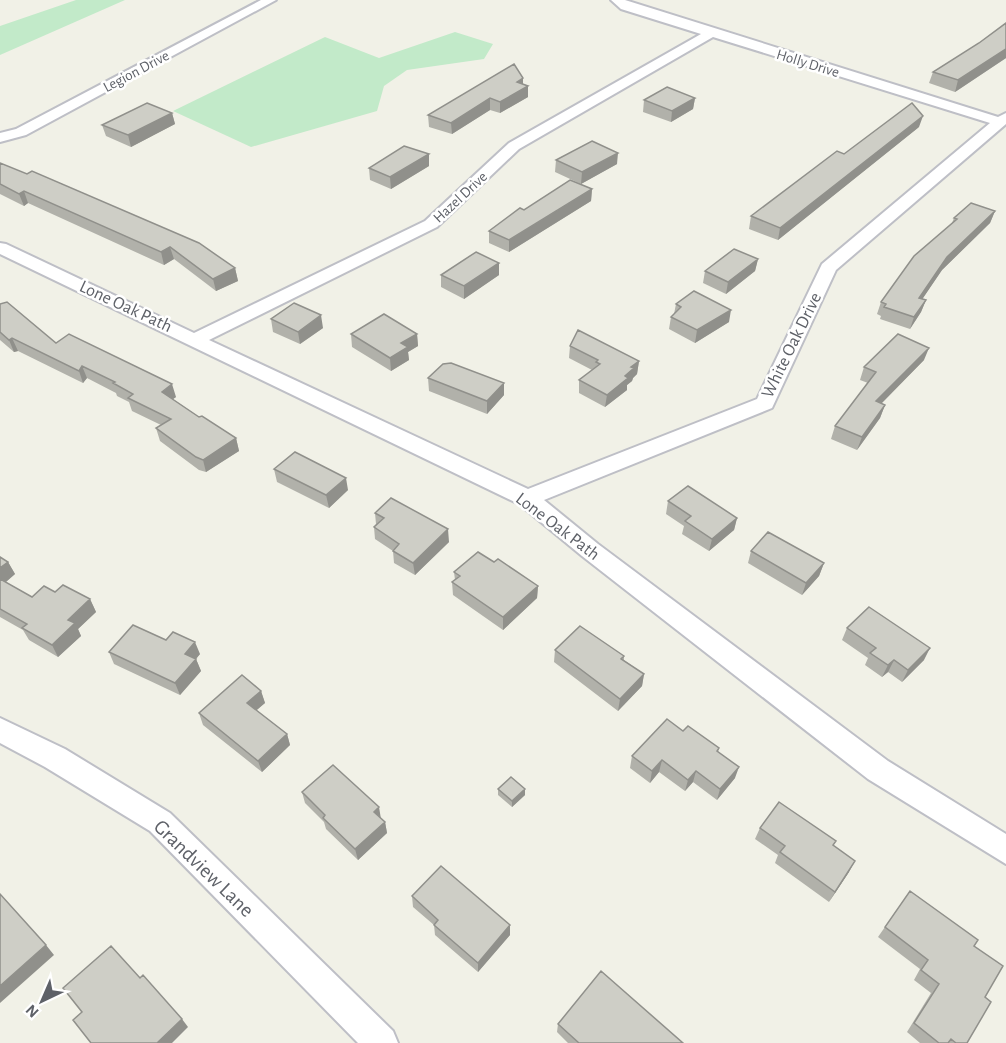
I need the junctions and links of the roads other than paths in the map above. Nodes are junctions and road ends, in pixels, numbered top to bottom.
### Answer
1 (270, 0) edge
2 (617, 0) edge
3 (711, 33) junction
4 (1003, 119) edge
5 (0, 138) edge
6 (0, 248) edge
7 (196, 339) junction
8 (527, 498) junction
9 (0, 730) edge
10 (1006, 850) edge
11 (381, 1043) edge

1 - 5 street, Legion Drive
2 - 3 street, Holly Drive
3 - 4 street, Holly Drive
3 - 7 street, Hazel Drive
4 - 8 street, White Oak Drive
6 - 7 street, Lone Oak Path
7 - 8 street, Lone Oak Path
8 - 10 street, Lone Oak Path
9 - 11 street, Grandview Lane

